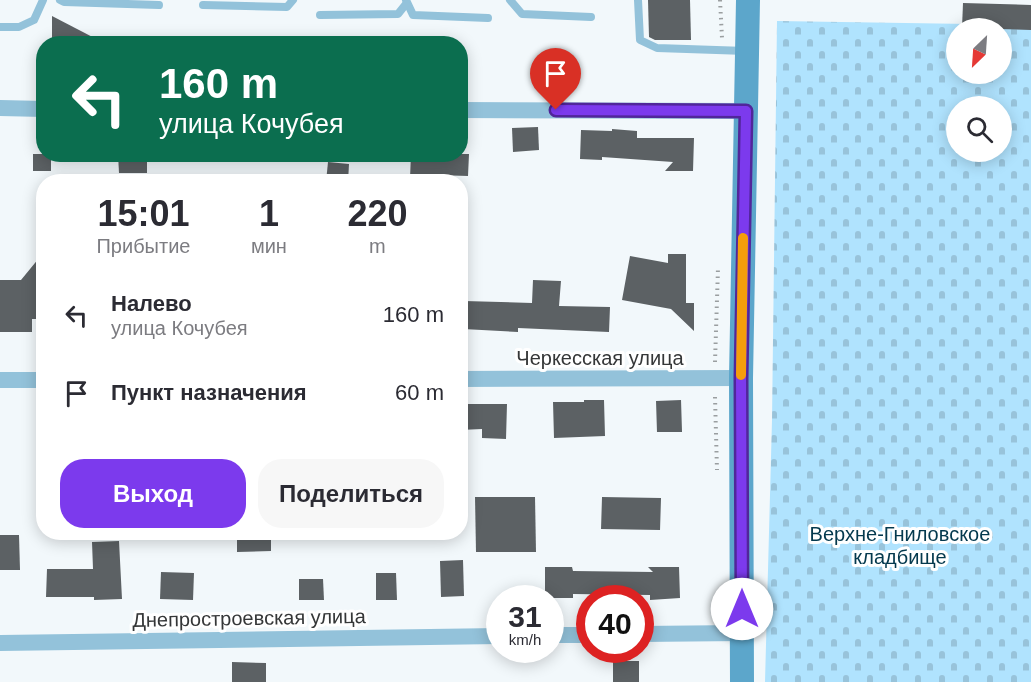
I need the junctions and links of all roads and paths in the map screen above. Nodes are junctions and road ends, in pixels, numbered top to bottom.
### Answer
1 (43, 0) edge
2 (60, 0) edge
3 (293, 0) edge
4 (510, 0) edge
5 (638, 0) edge
6 (748, 0) edge
7 (406, 2) edge
8 (159, 5) dead end
9 (203, 5) dead end
10 (320, 15) dead end
11 (591, 17) dead end
12 (488, 18) dead end
13 (0, 27) edge
14 (747, 51) junction
15 (0, 108) edge
16 (36, 109) edge
17 (468, 110) edge
18 (746, 111) junction
19 (741, 378) junction
20 (468, 379) edge
21 (0, 380) edge
22 (36, 380) edge
23 (742, 633) junction
24 (654, 634) edge
25 (486, 636) edge
26 (0, 643) edge
27 (742, 682) edge

1 - 13 lane
2 - 8 lane
3 - 9 lane
4 - 11 lane
5 - 14 lane
6 - 14 street
7 - 10 lane
7 - 12 lane
14 - 18 street
15 - 16 street
17 - 18 street
18 - 19 street
19 - 20 street, Черкесская улица
19 - 23 street
21 - 22 street
23 - 24 street
23 - 27 street
25 - 26 street, Днепростроевская улица

